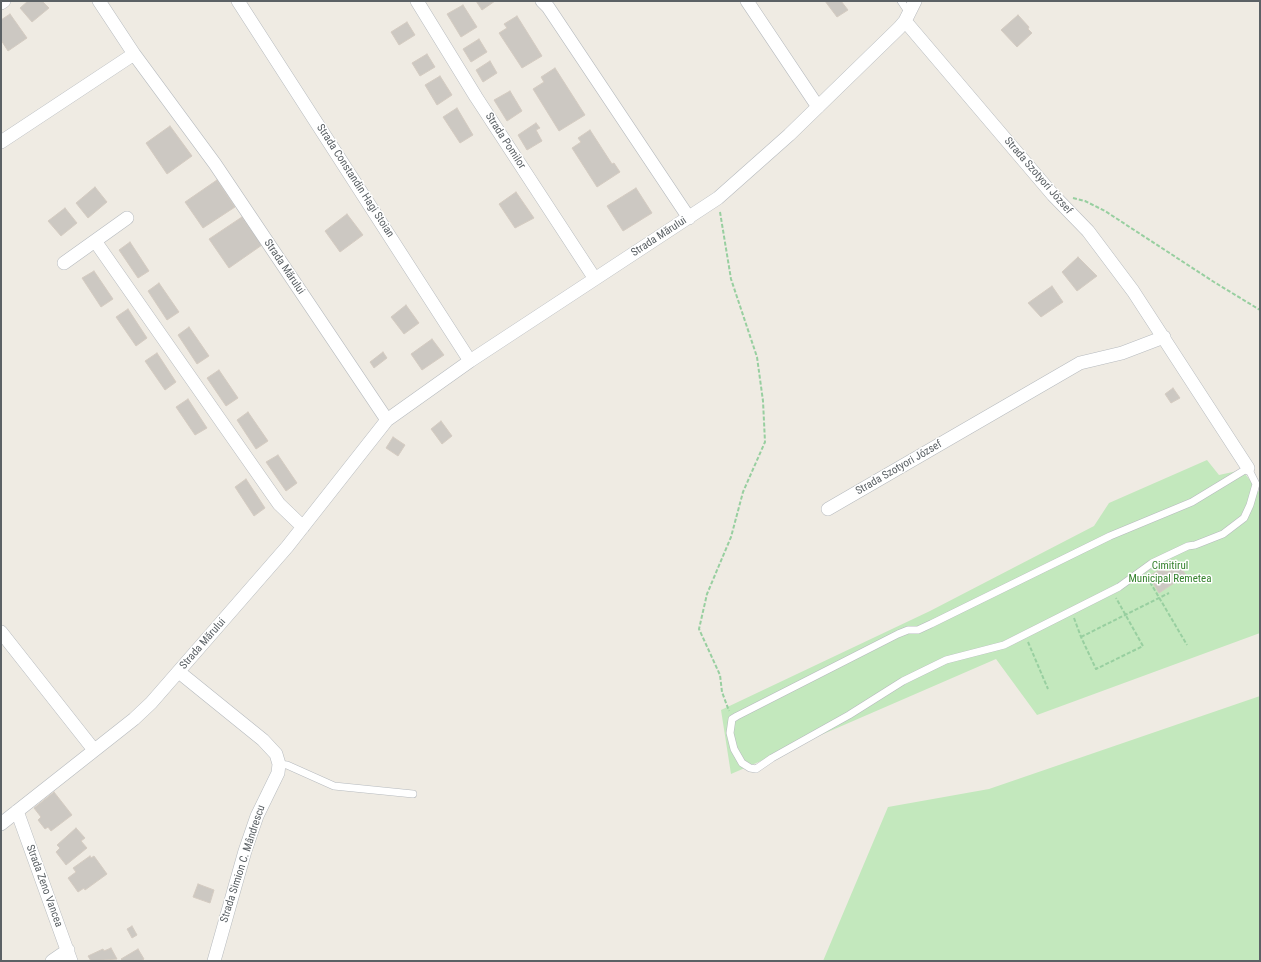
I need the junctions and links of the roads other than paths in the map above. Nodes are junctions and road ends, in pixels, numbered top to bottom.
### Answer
1 (4, 1) edge
2 (99, 1) edge
3 (238, 1) edge
4 (417, 1) edge
5 (542, 1) edge
6 (747, 1) edge
7 (901, 1) edge
8 (915, 1) edge
9 (1, 3) edge
10 (907, 17) junction
11 (134, 54) junction
12 (818, 107) junction
13 (1, 142) edge
14 (127, 218) dead end
15 (689, 218) junction
16 (95, 241) junction
17 (64, 263) dead end
18 (595, 279) junction
19 (1164, 337) junction
20 (470, 361) junction
21 (387, 420) junction
22 (1248, 468) junction
23 (828, 509) dead end
24 (303, 527) junction
25 (1, 632) edge
26 (179, 672) junction
27 (94, 750) junction
28 (279, 764) junction
29 (413, 794) dead end
30 (17, 811) junction
31 (1, 824) edge
32 (69, 956) edge
33 (52, 961) edge
34 (214, 961) edge

1 - 9 street
2 - 11 street
3 - 20 street, Strada Constandin Hagi Stoian
4 - 18 street, Strada Pomilor
5 - 15 street
6 - 12 street
7 - 10 lane
8 - 10 street
10 - 12 street, Strada Mărului
10 - 19 street, Strada Szotyori József
11 - 13 street
11 - 21 street, Strada Mărului
12 - 15 street, Strada Mărului
14 - 16 street
15 - 18 street, Strada Mărului
16 - 17 street
16 - 24 street
18 - 20 street, Strada Mărului
19 - 22 street, Strada Szotyori József
19 - 23 street, Strada Szotyori József
20 - 21 street, Strada Mărului
21 - 24 street, Strada Mărului
22 - 22 lane
24 - 26 street, Strada Mărului
25 - 27 street
26 - 27 street, Strada Mărului
26 - 28 street
27 - 30 street, Strada Mărului
28 - 29 lane
28 - 34 street, Strada Simion C. Mândrescu
30 - 31 street, Strada Mărului
30 - 32 street, Strada Zeno Vancea
32 - 33 street

